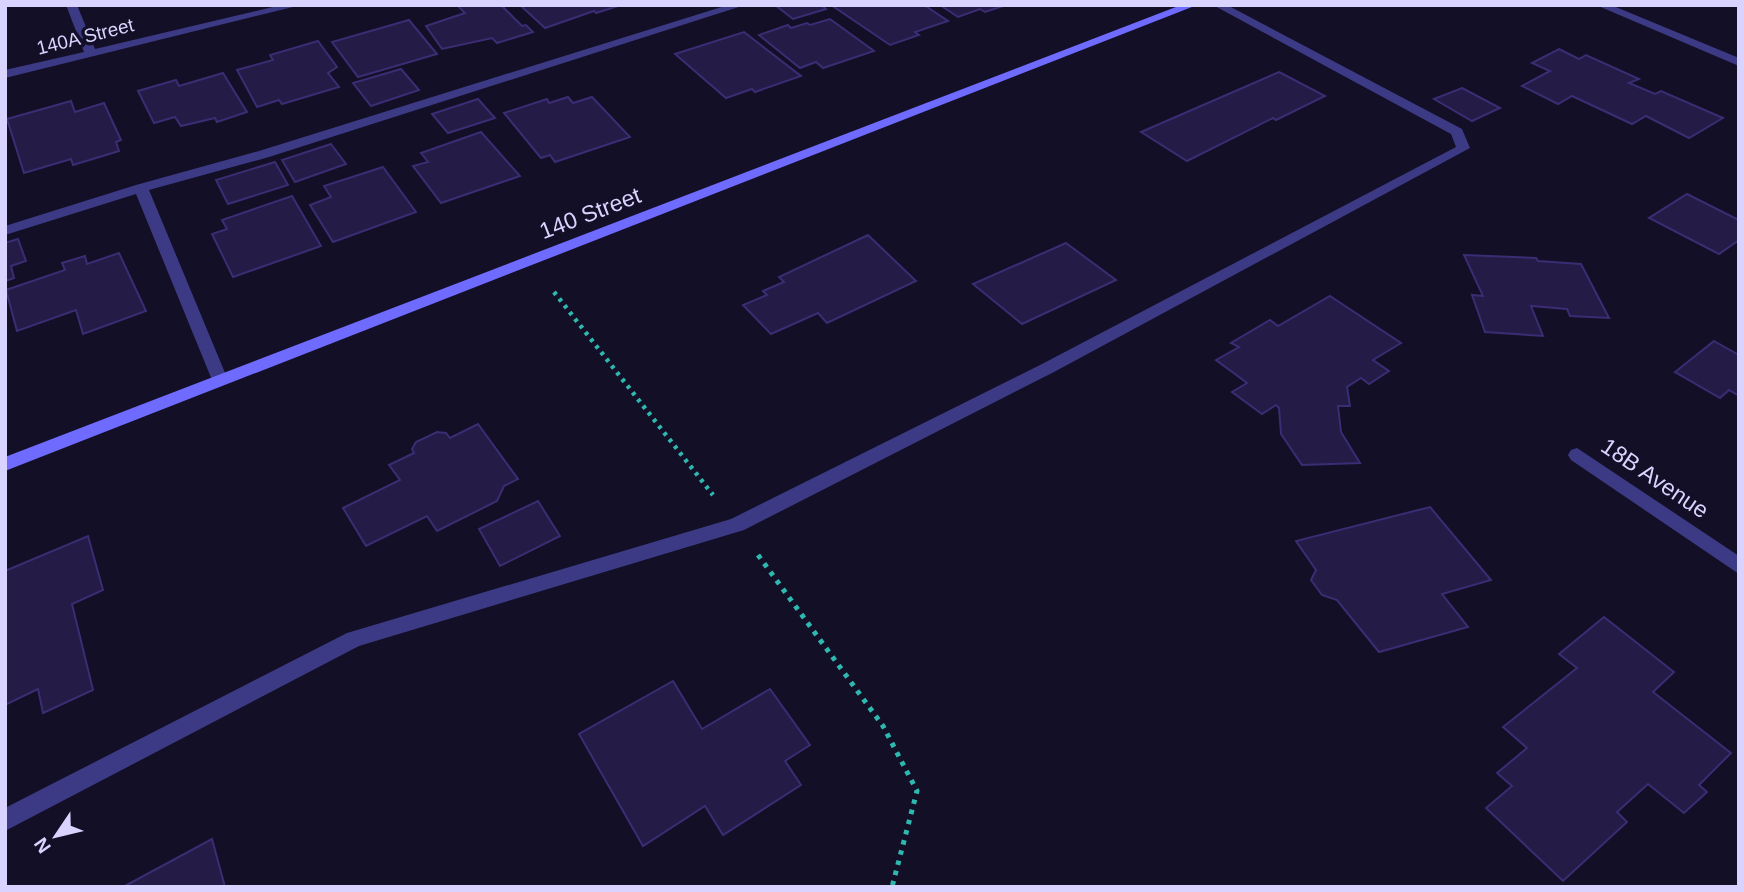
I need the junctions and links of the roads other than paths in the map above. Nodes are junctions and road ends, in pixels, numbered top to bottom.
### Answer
1 (71, 5) edge
2 (296, 5) edge
3 (740, 5) edge
4 (1192, 5) edge
5 (1218, 5) edge
6 (1601, 5) edge
7 (90, 52) junction
8 (1739, 62) edge
9 (5, 74) edge
10 (141, 188) junction
11 (5, 231) edge
12 (220, 380) junction
13 (1577, 456) dead end
14 (5, 464) edge
15 (1739, 566) edge
16 (5, 820) edge

1 - 7 street
2 - 7 street, 140A Street
3 - 10 street
4 - 12 main road, 140 Street
5 - 16 street
6 - 8 street
7 - 9 street, 140A Street
10 - 11 street
10 - 12 street
12 - 14 main road, 140 Street
13 - 15 street, 18B Avenue

